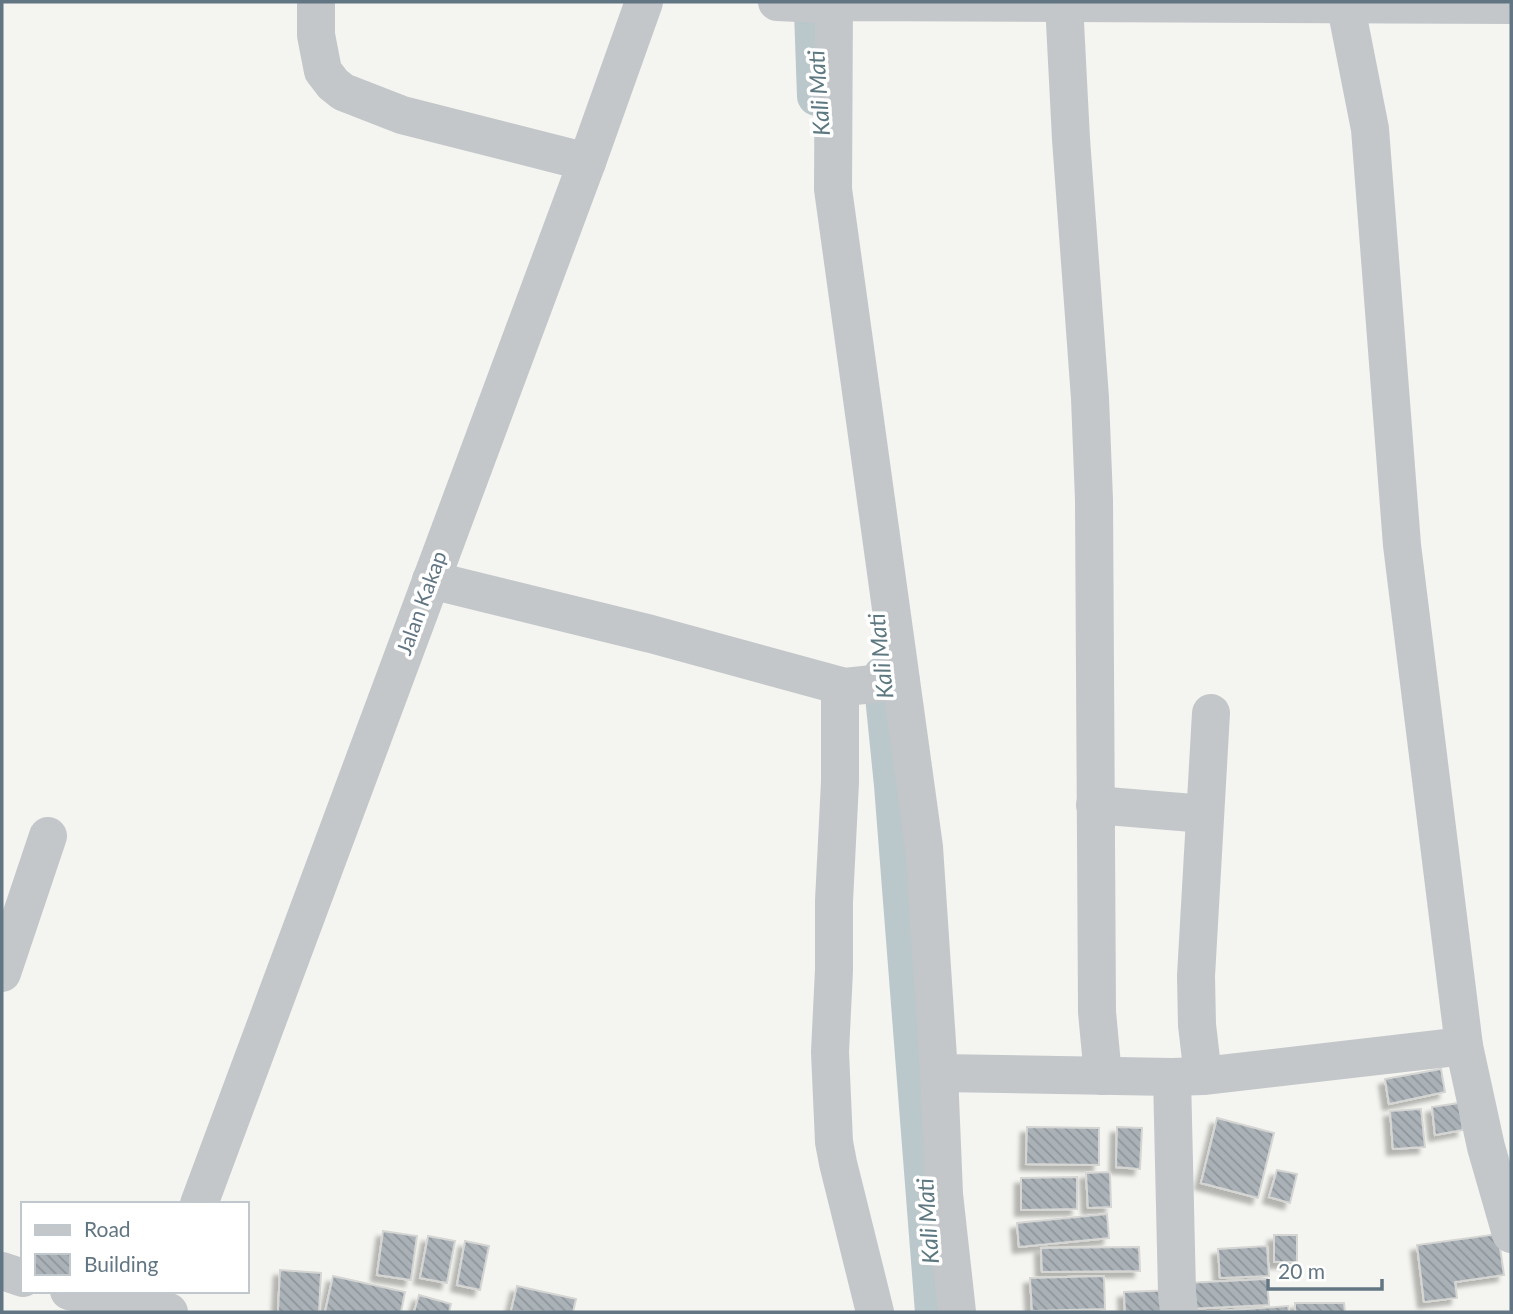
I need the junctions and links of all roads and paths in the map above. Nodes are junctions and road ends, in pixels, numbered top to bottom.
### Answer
1 (316, 2) edge
2 (644, 2) edge
3 (777, 2) edge
4 (836, 3) edge
5 (1065, 3) edge
6 (1345, 3) edge
7 (1511, 5) edge
8 (587, 162) junction
9 (431, 580) junction
10 (895, 681) junction
11 (845, 687) junction
12 (1211, 713) dead end
13 (1095, 805) junction
14 (1205, 814) junction
15 (48, 836) dead end
16 (2, 973) edge
17 (1464, 1046) junction
18 (939, 1073) junction
19 (1103, 1076) junction
20 (1188, 1077) junction
21 (200, 1202) edge
22 (1511, 1231) edge
23 (2, 1272) edge
24 (21, 1277) edge
25 (82, 1293) edge
26 (164, 1306) edge
27 (875, 1312) edge
28 (957, 1312) edge
29 (1179, 1312) edge

1 - 8 street
2 - 8 street, Jalan Kakap
3 - 4 street
4 - 5 street
4 - 10 street
5 - 6 street
5 - 13 street
6 - 7 street
6 - 17 street
8 - 9 street, Jalan Kakap
9 - 11 street
9 - 21 street, Jalan Kakap
10 - 11 street
10 - 18 street
11 - 27 street
12 - 14 street
13 - 14 street
13 - 19 street
14 - 20 street
15 - 16 street
17 - 20 street
17 - 22 street
18 - 19 street
18 - 28 street
19 - 20 street
20 - 29 street
23 - 24 street
25 - 26 street

